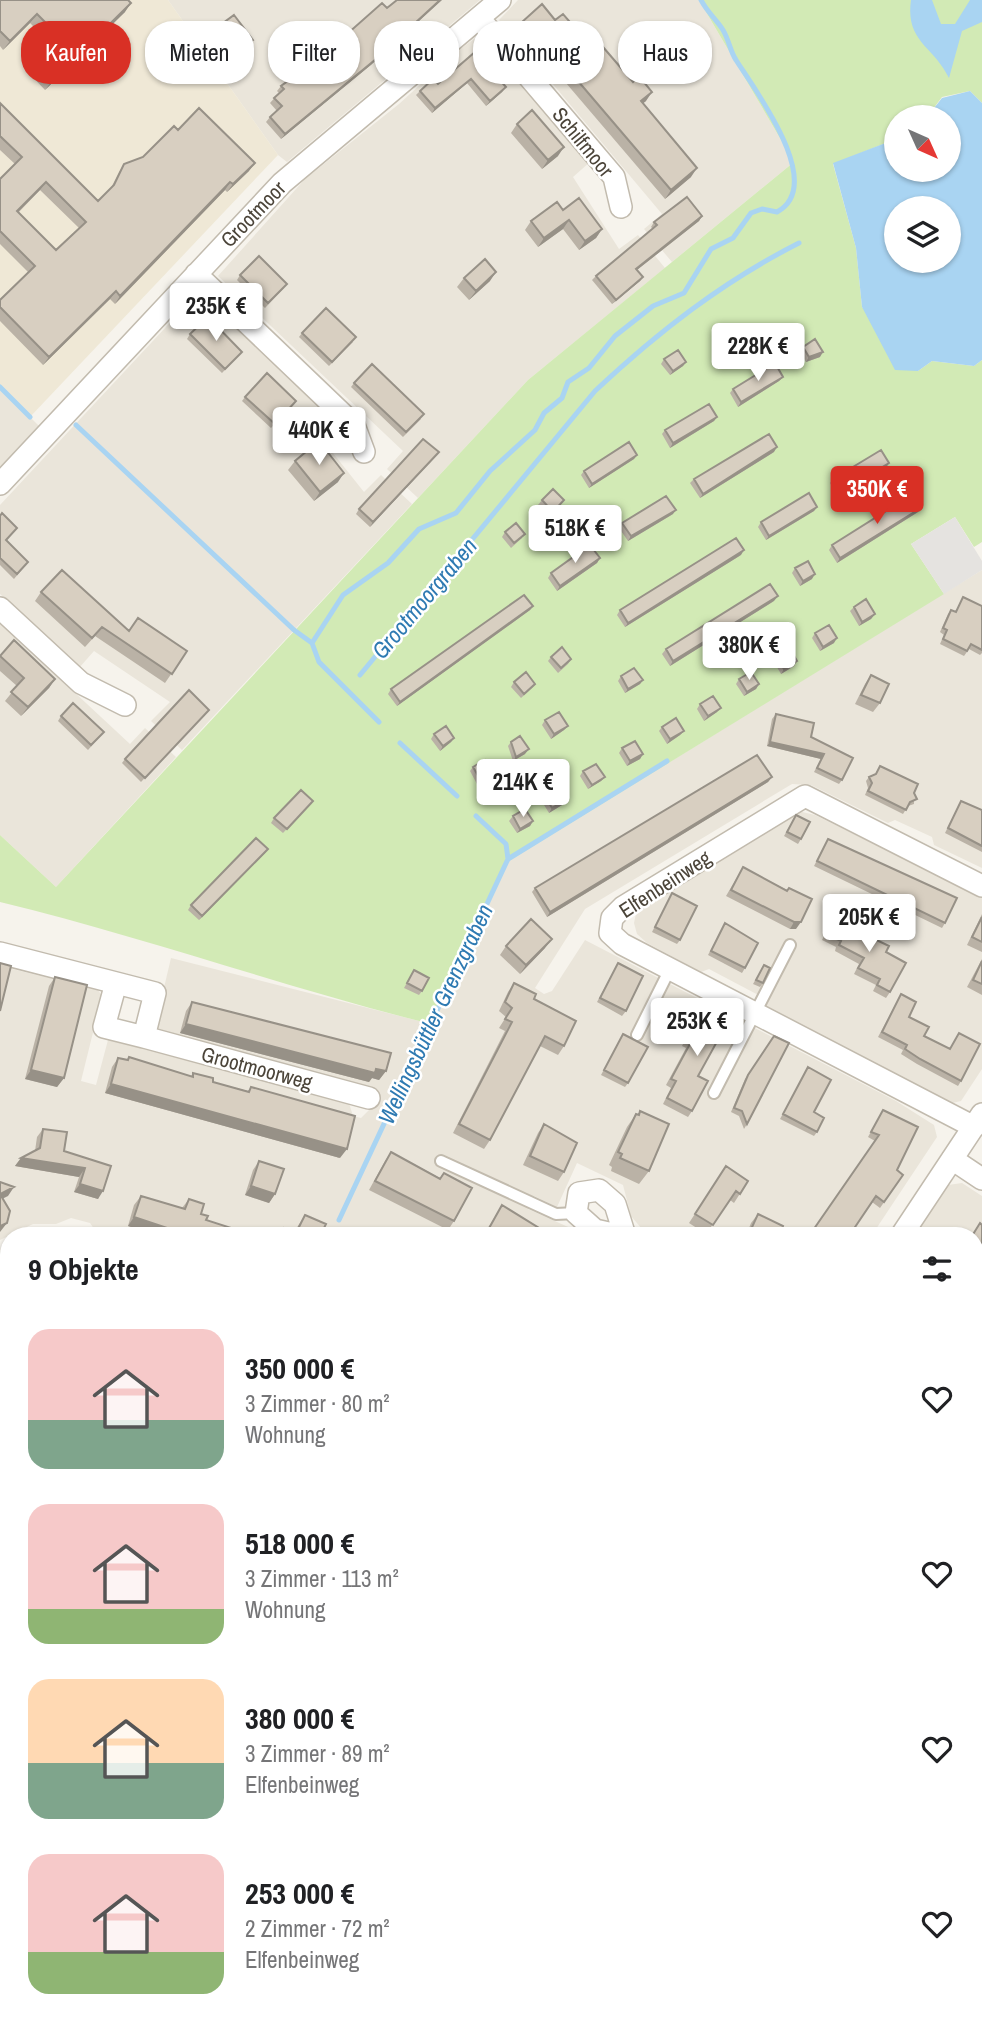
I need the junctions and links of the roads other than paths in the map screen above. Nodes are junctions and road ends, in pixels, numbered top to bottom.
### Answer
1 (500, 0) edge
2 (479, 18) junction
3 (621, 207) dead end
4 (196, 274) junction
5 (364, 452) dead end
6 (0, 484) edge
7 (0, 608) edge
8 (125, 705) dead end
9 (982, 886) edge
10 (790, 945) dead end
11 (0, 953) edge
12 (670, 969) junction
13 (116, 983) junction
14 (755, 1014) junction
15 (638, 1035) dead end
16 (144, 1037) junction
17 (714, 1093) dead end
18 (369, 1098) dead end
19 (978, 1121) edge
20 (952, 1159) junction
21 (441, 1161) dead end
22 (982, 1179) edge
23 (576, 1213) junction
24 (592, 1227) edge
25 (621, 1227) edge
26 (907, 1227) edge

1 - 2 street, Grootmoor
2 - 3 street, Schilfmoor
2 - 4 street, Grootmoor
4 - 5 street
4 - 6 street, Grootmoor
7 - 8 street
9 - 12 street, Elfenbeinweg
10 - 14 lane
11 - 13 street
12 - 14 street, Elfenbeinweg
12 - 15 lane
13 - 16 street
13 - 16 street, Grootmoorweg
14 - 17 lane
14 - 19 street, Elfenbeinweg
16 - 18 street, Grootmoorweg
19 - 20 street
20 - 22 street
20 - 26 street
21 - 23 lane
23 - 24 street
23 - 25 street

